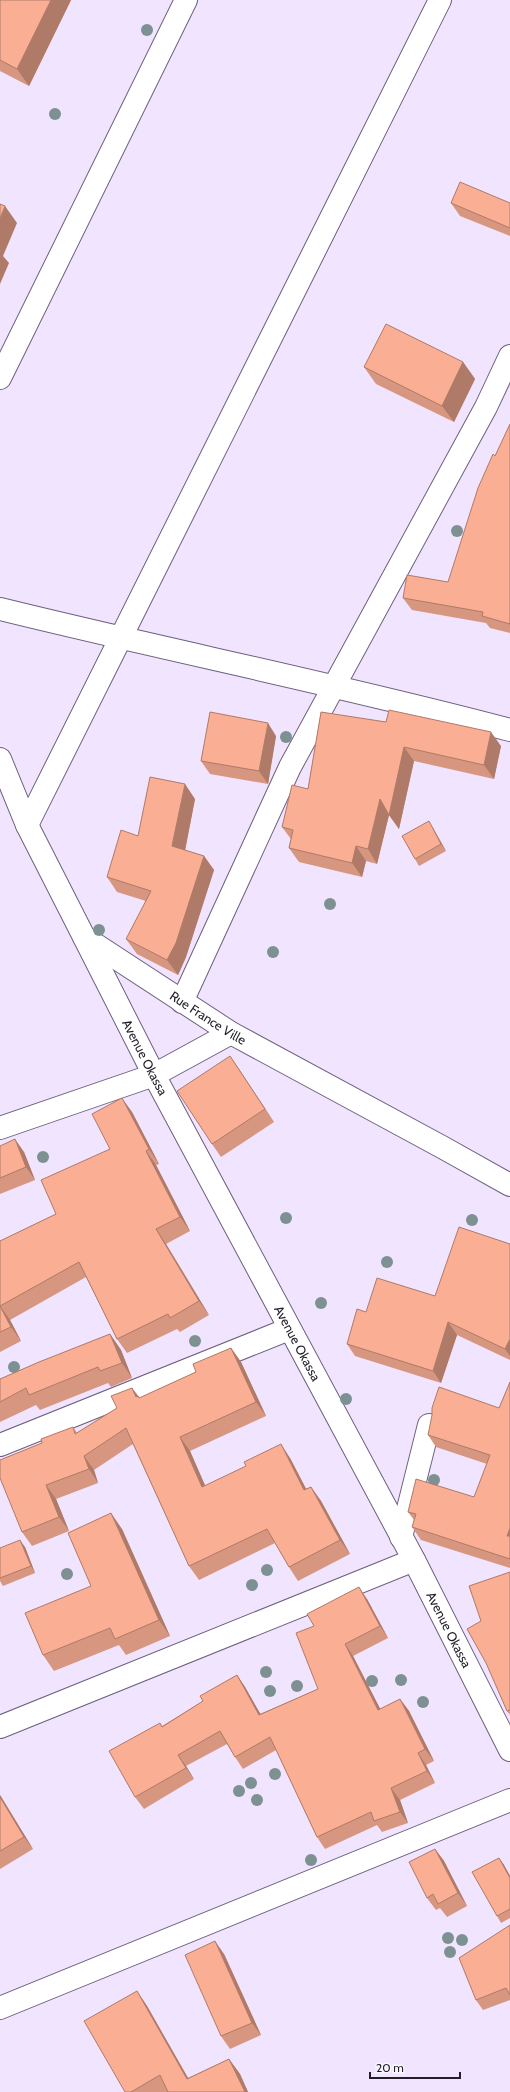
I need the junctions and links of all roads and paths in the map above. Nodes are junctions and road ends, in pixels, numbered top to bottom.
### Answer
1 (186, 0) edge
2 (440, 0) edge
3 (510, 356) edge
4 (0, 378) edge
5 (0, 609) edge
6 (119, 639) junction
7 (334, 686) junction
8 (510, 730) edge
9 (0, 759) edge
10 (27, 826) junction
11 (84, 938) junction
12 (182, 1002) junction
13 (231, 1033) junction
14 (154, 1075) junction
15 (0, 1128) edge
16 (510, 1185) edge
17 (289, 1329) junction
18 (429, 1425) edge
19 (0, 1445) edge
20 (401, 1537) junction
21 (414, 1560) junction
22 (0, 1727) edge
23 (510, 1750) edge
24 (510, 1800) edge
25 (0, 2008) edge

1 - 4 street
2 - 6 street
3 - 7 street
5 - 6 street
6 - 7 street
6 - 10 street
7 - 8 street
7 - 12 street
9 - 10 street, Rue France Ville
10 - 11 street, Rue France Ville
11 - 12 street, Rue France Ville
11 - 14 street, Avenue Okassa
12 - 13 street, Rue France Ville
13 - 14 street
13 - 16 street, Rue France Ville
14 - 15 street
14 - 17 street, Avenue Okassa
17 - 19 street
17 - 20 street, Avenue Okassa
18 - 20 street
20 - 21 street, Avenue Okassa
21 - 22 street
21 - 23 street, Avenue Okassa
24 - 25 street

